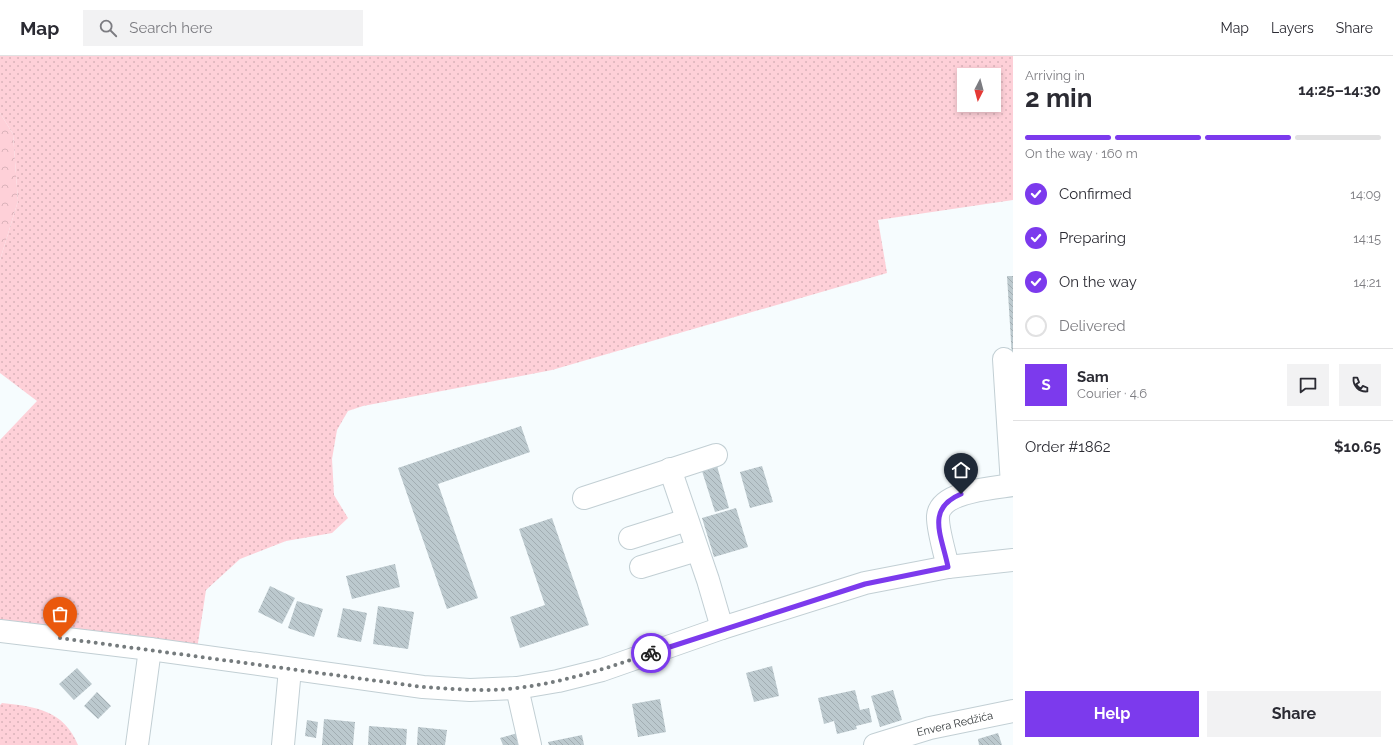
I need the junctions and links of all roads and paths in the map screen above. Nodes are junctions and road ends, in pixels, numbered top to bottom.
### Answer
1 (1004, 359) dead end
2 (716, 455) dead end
3 (670, 469) junction
4 (1012, 485) edge
5 (584, 498) dead end
6 (687, 520) junction
7 (630, 538) dead end
8 (697, 550) junction
9 (1013, 560) edge
10 (641, 567) dead end
11 (948, 567) junction
12 (722, 628) junction
13 (0, 631) edge
14 (150, 649) junction
15 (290, 669) junction
16 (517, 688) junction
17 (1013, 711) edge
18 (137, 745) edge
19 (283, 745) edge
20 (530, 745) edge
21 (875, 745) edge

1 - 4 street
2 - 3 street
3 - 5 street
3 - 6 street
4 - 11 street
6 - 7 street
6 - 8 street
8 - 10 street
8 - 12 street
9 - 11 street
11 - 12 street
12 - 16 street
13 - 14 street
14 - 15 street
14 - 18 street
15 - 16 street
15 - 19 street
16 - 20 street
17 - 21 street, Envera Redžića

